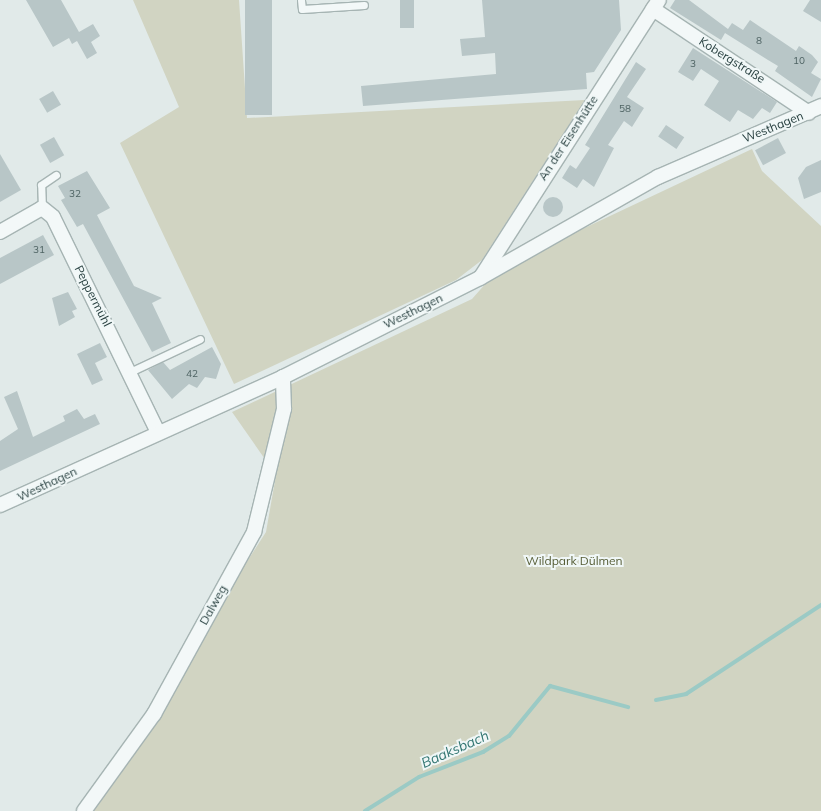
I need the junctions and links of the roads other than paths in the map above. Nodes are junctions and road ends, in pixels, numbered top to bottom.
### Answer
1 (301, 0) edge
2 (364, 5) dead end
3 (656, 5) edge
4 (815, 109) edge
5 (56, 175) dead end
6 (42, 208) junction
7 (0, 232) edge
8 (480, 278) junction
9 (200, 339) dead end
10 (132, 371) junction
11 (283, 377) junction
12 (158, 432) junction
13 (0, 505) edge
14 (84, 811) edge

1 - 2 lane
3 - 4 street, Kobergstraße
3 - 8 street, An der Eisenhütte
4 - 8 street, Westhagen
5 - 6 lane
6 - 7 street
6 - 10 street, Peppermühl
8 - 11 street, Westhagen
9 - 10 lane
10 - 12 street, Peppermühl
11 - 12 street, Westhagen
11 - 14 street, Dalweg
12 - 13 street, Westhagen

